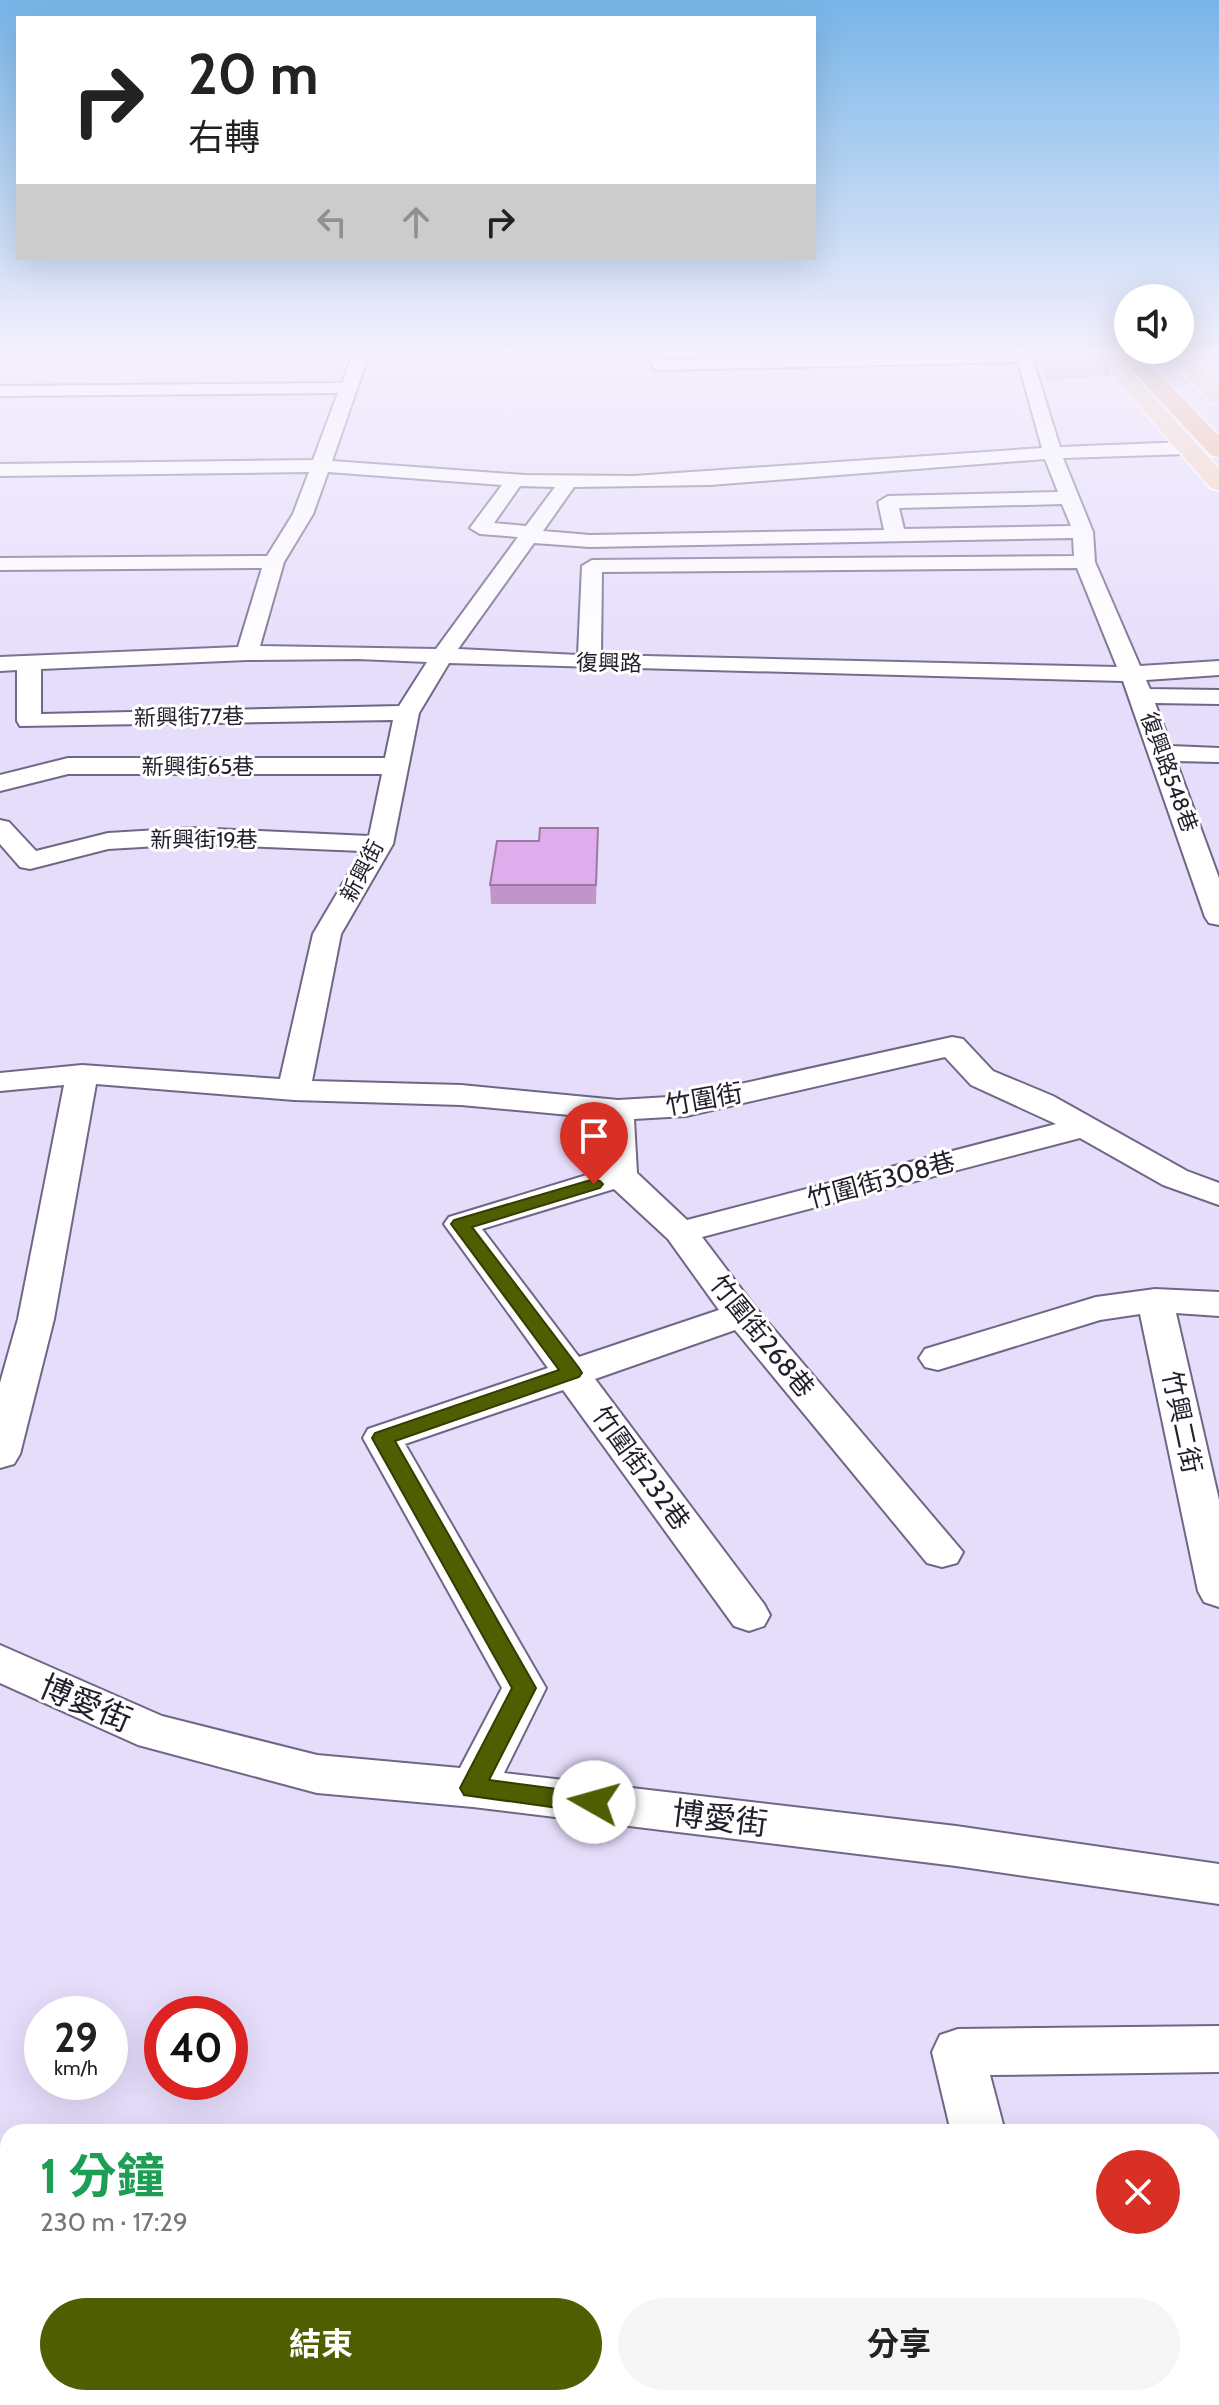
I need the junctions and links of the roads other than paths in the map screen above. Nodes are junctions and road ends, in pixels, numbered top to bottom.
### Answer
1 (917, 463) edge
2 (1057, 463) edge
3 (1201, 463) edge
4 (321, 466) junction
5 (0, 470) edge
6 (515, 480) junction
7 (568, 482) junction
8 (1219, 483) edge
9 (1072, 498) junction
10 (1083, 532) junction
11 (528, 534) junction
12 (895, 535) junction
13 (274, 562) junction
14 (1085, 562) junction
15 (0, 564) edge
16 (247, 653) junction
17 (441, 657) junction
18 (589, 662) junction
19 (29, 663) junction
20 (0, 664) edge
21 (1219, 668) edge
22 (1136, 685) junction
23 (1219, 697) edge
24 (407, 713) junction
25 (1162, 753) junction
26 (1219, 755) edge
27 (398, 766) junction
28 (0, 783) edge
29 (0, 828) edge
30 (380, 844) junction
31 (1219, 917) edge
32 (82, 1074) junction
33 (0, 1082) edge
34 (294, 1090) junction
35 (618, 1110) junction
36 (1083, 1127) junction
37 (620, 1176) junction
38 (1219, 1195) edge
39 (680, 1232) junction
40 (1155, 1300) junction
41 (1219, 1304) edge
42 (742, 1315) junction
43 (938, 1358) dead end
44 (572, 1373) junction
45 (0, 1454) edge
46 (942, 1552) dead end
47 (1219, 1591) edge
48 (749, 1615) dead end
49 (0, 1662) edge
50 (473, 1788) junction
51 (1219, 1884) edge
52 (1219, 2049) edge
53 (976, 2124) edge

1 - 7 street
2 - 9 street, 復興路548巷
3 - 8 main road
4 - 5 street
4 - 6 street
4 - 13 street
6 - 7 street
6 - 11 street
7 - 11 street, 新興街
9 - 10 street, 復興路548巷
9 - 12 street
10 - 12 street
10 - 14 street, 復興路548巷
11 - 12 street
11 - 17 street, 新興街
13 - 15 street
13 - 16 street
14 - 18 street
14 - 22 street, 復興路548巷
16 - 17 street, 復興路
16 - 19 street, 復興路
17 - 18 street, 復興路
17 - 24 street, 新興街
18 - 22 street, 復興路
19 - 20 street, 復興路
19 - 24 street, 新興街77巷
21 - 22 street, 復興路
22 - 23 street
22 - 25 street, 復興路548巷
24 - 27 street, 新興街
25 - 26 street
25 - 31 street, 復興路548巷
27 - 28 street, 新興街65巷
27 - 30 street, 新興街
29 - 30 street, 新興街19巷
30 - 34 street, 新興街
32 - 33 street, 竹圍街
32 - 34 street, 竹圍街
32 - 45 street
34 - 35 street, 竹圍街
35 - 36 street, 竹圍街
35 - 37 street
36 - 38 street, 竹圍街
36 - 39 street, 竹圍街308巷
37 - 39 street, 竹圍街268巷
37 - 44 street, 竹圍街232巷
39 - 42 street, 竹圍街268巷
40 - 41 street
40 - 43 street
40 - 47 street, 竹興二街
42 - 44 street
42 - 46 street, 竹圍街268巷
44 - 48 street, 竹圍街232巷
44 - 50 street
49 - 50 street, 博愛街
50 - 51 street, 博愛街
52 - 53 street

